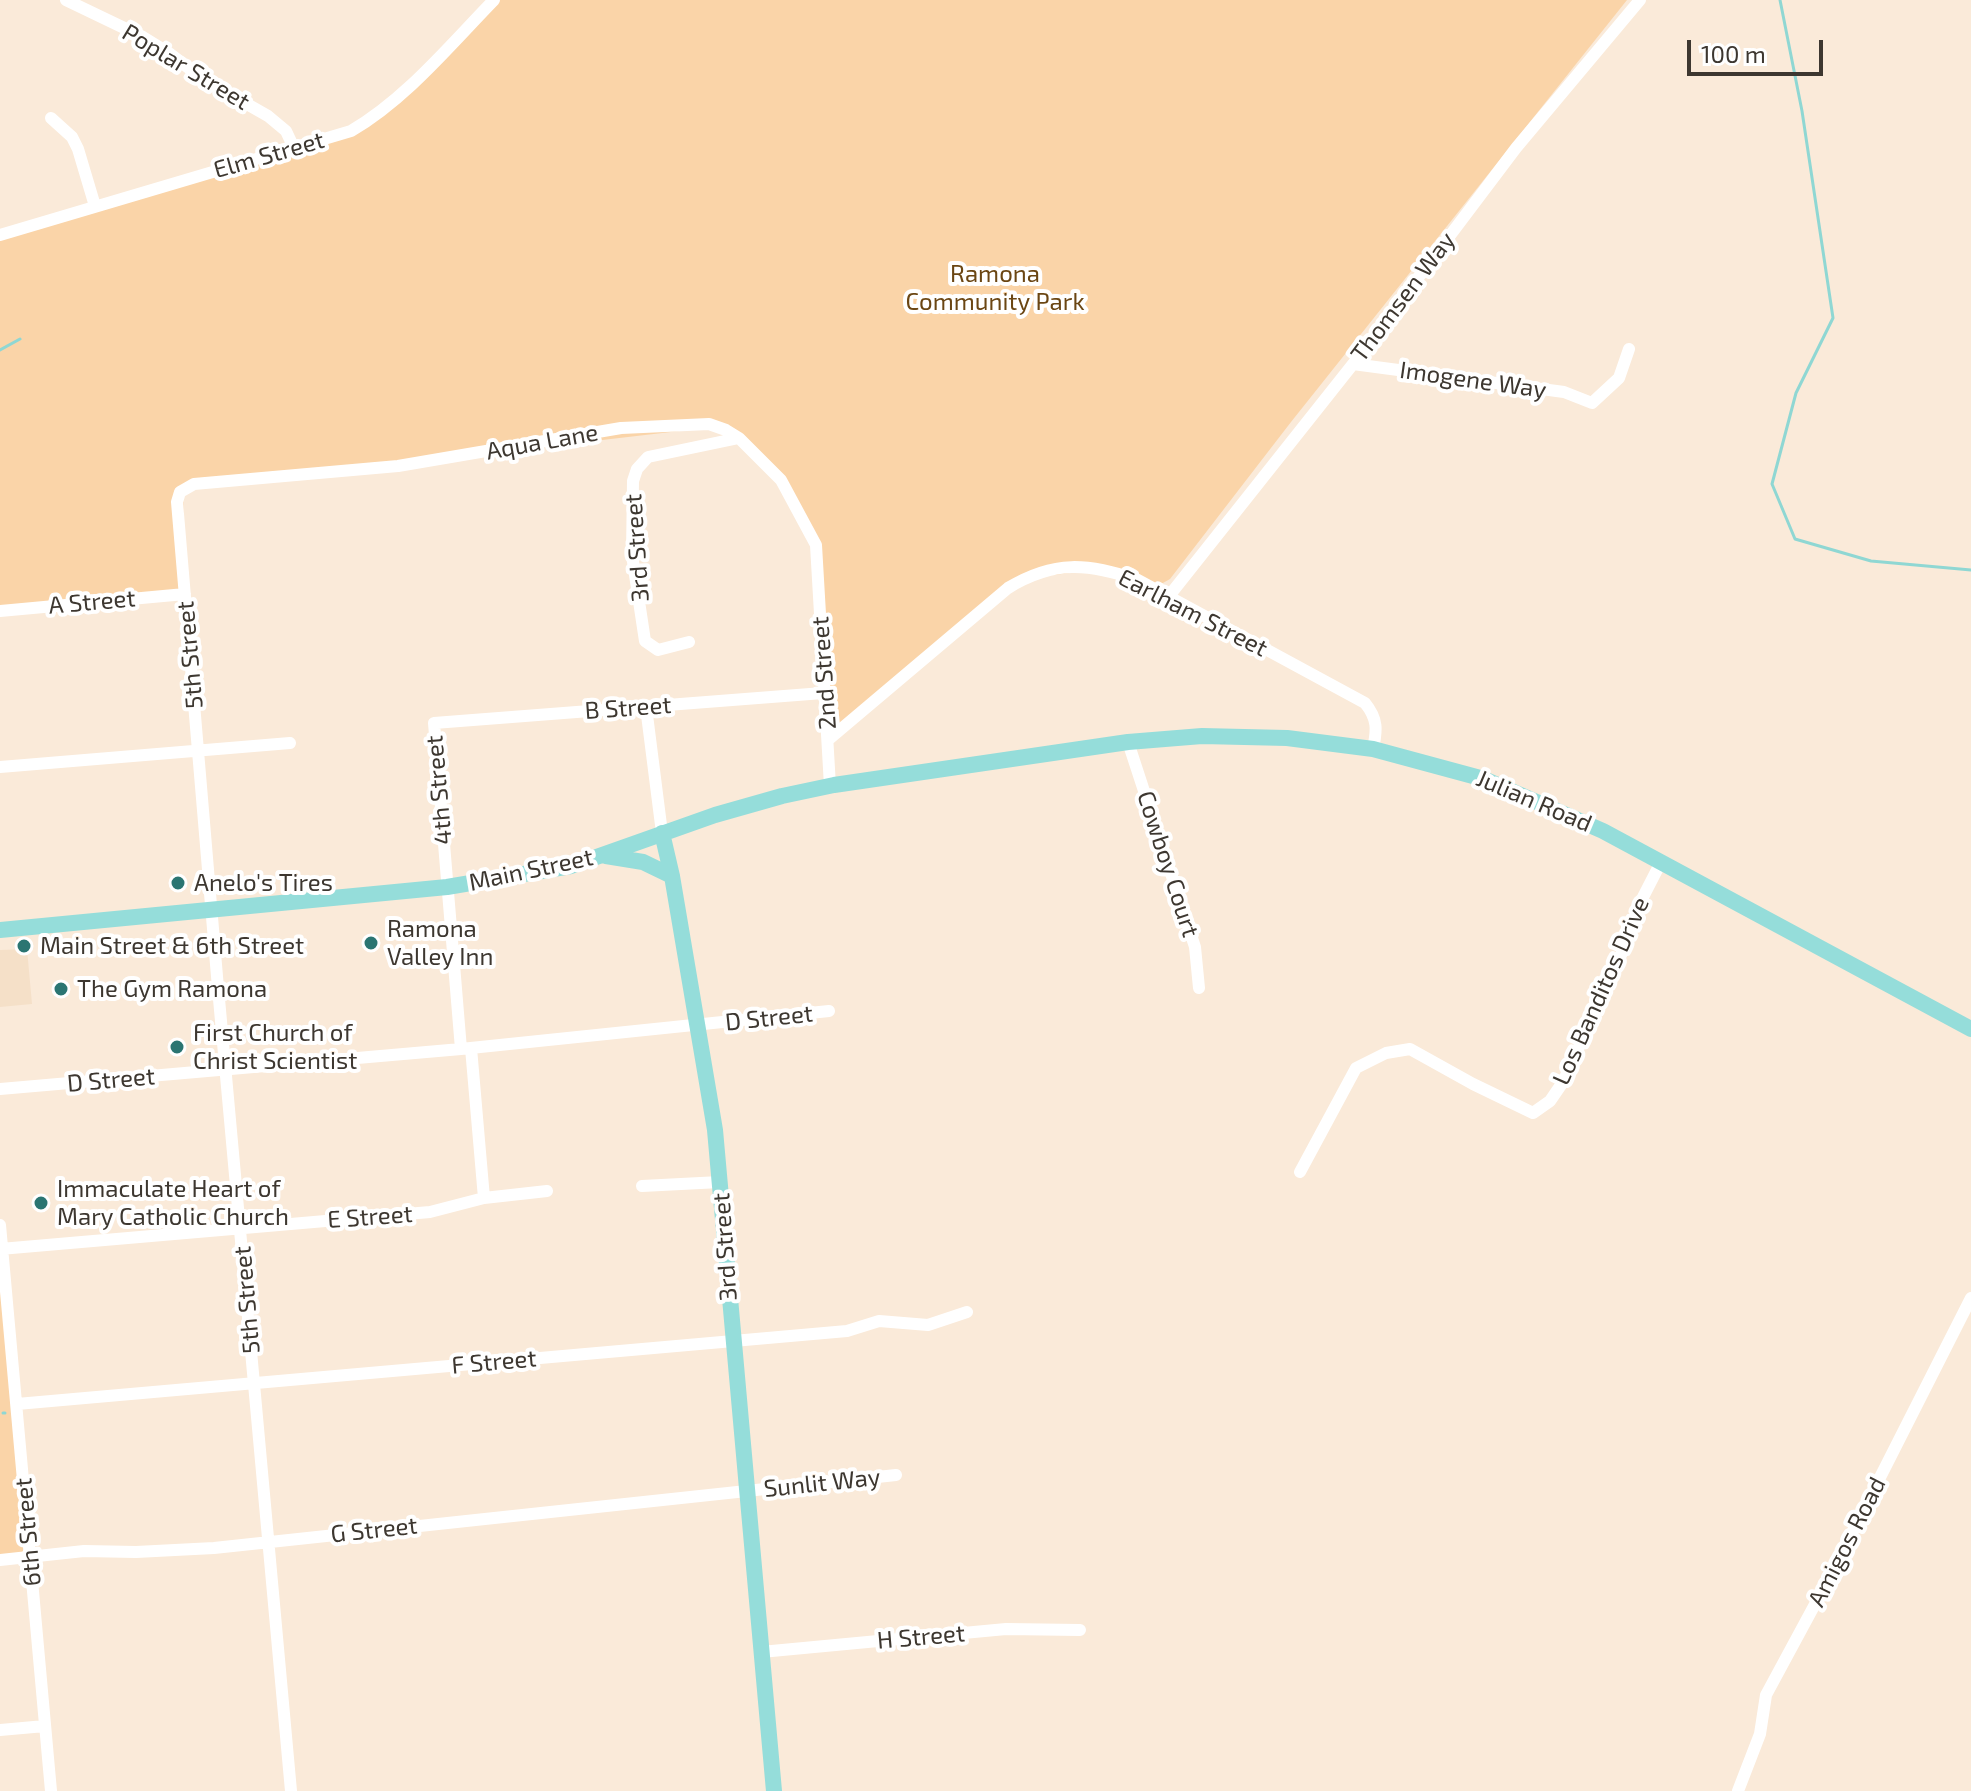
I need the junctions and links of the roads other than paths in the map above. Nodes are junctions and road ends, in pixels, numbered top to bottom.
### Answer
1 (66, 0) edge
2 (494, 0) edge
3 (1640, 0) edge
4 (51, 118) dead end
5 (294, 148) junction
6 (95, 206) junction
7 (0, 235) edge
8 (1629, 349) dead end
9 (1353, 364) junction
10 (739, 438) junction
11 (194, 484) joint
12 (818, 561) joint
13 (185, 594) junction
14 (1169, 596) junction
15 (0, 611) edge
16 (689, 642) dead end
17 (823, 693) junction
18 (646, 707) junction
19 (434, 723) joint
20 (828, 740) junction
21 (1128, 742) junction
22 (290, 743) dead end
23 (1373, 749) junction
24 (199, 752) junction
25 (1051, 753) joint
26 (0, 767) edge
27 (830, 786) junction
28 (662, 833) junction
29 (602, 855) junction
30 (1661, 862) junction
31 (672, 876) junction
32 (447, 887) junction
33 (211, 910) junction
34 (0, 930) edge
35 (1199, 988) dead end
36 (829, 1011) dead end
37 (697, 1026) junction
38 (1971, 1029) edge
39 (466, 1048) junction
40 (227, 1070) junction
41 (0, 1089) edge
42 (1300, 1172) dead end
43 (720, 1182) junction
44 (642, 1186) dead end
45 (547, 1191) dead end
46 (484, 1198) junction
47 (0, 1225) edge
48 (241, 1227) junction
49 (1, 1249) edge
50 (1971, 1298) edge
51 (967, 1312) dead end
52 (733, 1342) junction
53 (255, 1383) junction
54 (17, 1404) junction
55 (896, 1475) dead end
56 (748, 1492) junction
57 (269, 1541) junction
58 (31, 1557) junction
59 (0, 1560) edge
60 (1080, 1630) dead end
61 (761, 1652) junction
62 (45, 1726) junction
63 (0, 1730) edge
64 (51, 1791) edge
65 (291, 1791) edge
66 (774, 1791) edge
67 (1738, 1791) edge

1 - 5 street, Poplar Street
2 - 5 street, Elm Street
3 - 9 street, Thomsen Way
4 - 6 street
5 - 6 street, Elm Street
6 - 7 street, Elm Street
8 - 9 street, Imogene Way
9 - 14 street, Thomsen Way
10 - 11 street, Aqua Lane
10 - 12 street, Aqua Lane
10 - 16 street, 3rd Street
11 - 13 street, 5th Street
12 - 17 street, 2nd Street
13 - 15 street, A Street
13 - 24 street, 5th Street
14 - 20 street, Earlham Street
14 - 23 street, Earlham Street
17 - 18 street, B Street
17 - 20 street, 2nd Street
18 - 19 street, B Street
18 - 28 street, 3rd Street
19 - 32 street, 4th Street
20 - 27 street, 2nd Street
21 - 23 main road, Julian Road
21 - 25 main road, Julian Road
21 - 35 street, Cowboy Court
22 - 24 street
23 - 30 main road, Julian Road
24 - 26 street
24 - 33 street, 5th Street
25 - 27 main road, Main Street
27 - 28 main road, Main Street
28 - 29 main road, Main Street
28 - 31 main road, 3rd Street
29 - 31 main road
29 - 32 main road, Main Street
30 - 38 main road, Julian Road
30 - 42 street, Los Banditos Drive
31 - 37 main road, 3rd Street
32 - 33 main road, Main Street
32 - 39 street, 4th Street
33 - 34 main road, Main Street
33 - 40 street, 5th Street
36 - 37 street, D Street
37 - 39 street, D Street
37 - 43 main road, 3rd Street
39 - 40 street, D Street
39 - 46 street, 4th Street
40 - 41 street, D Street
40 - 48 street, 5th Street
43 - 44 street
43 - 52 main road, 3rd Street
45 - 46 street, E Street
46 - 48 street, E Street
47 - 49 street, 6th Street
48 - 49 street, E Street
48 - 53 street, 5th Street
49 - 54 street, 6th Street
50 - 67 street, Amigos Road
51 - 52 street, F Street
52 - 53 street, F Street
52 - 56 main road, 3rd Street
53 - 54 street, F Street
53 - 57 street, 5th Street
54 - 58 street, 6th Street
55 - 56 street, Sunlit Way
56 - 57 street, G Street
56 - 61 main road, 3rd Street
57 - 58 street, G Street
57 - 65 street, 5th Street
58 - 59 street, G Street
58 - 62 street, 6th Street
60 - 61 street, H Street
61 - 66 main road, 3rd Street
62 - 63 street
62 - 64 street, 6th Street

